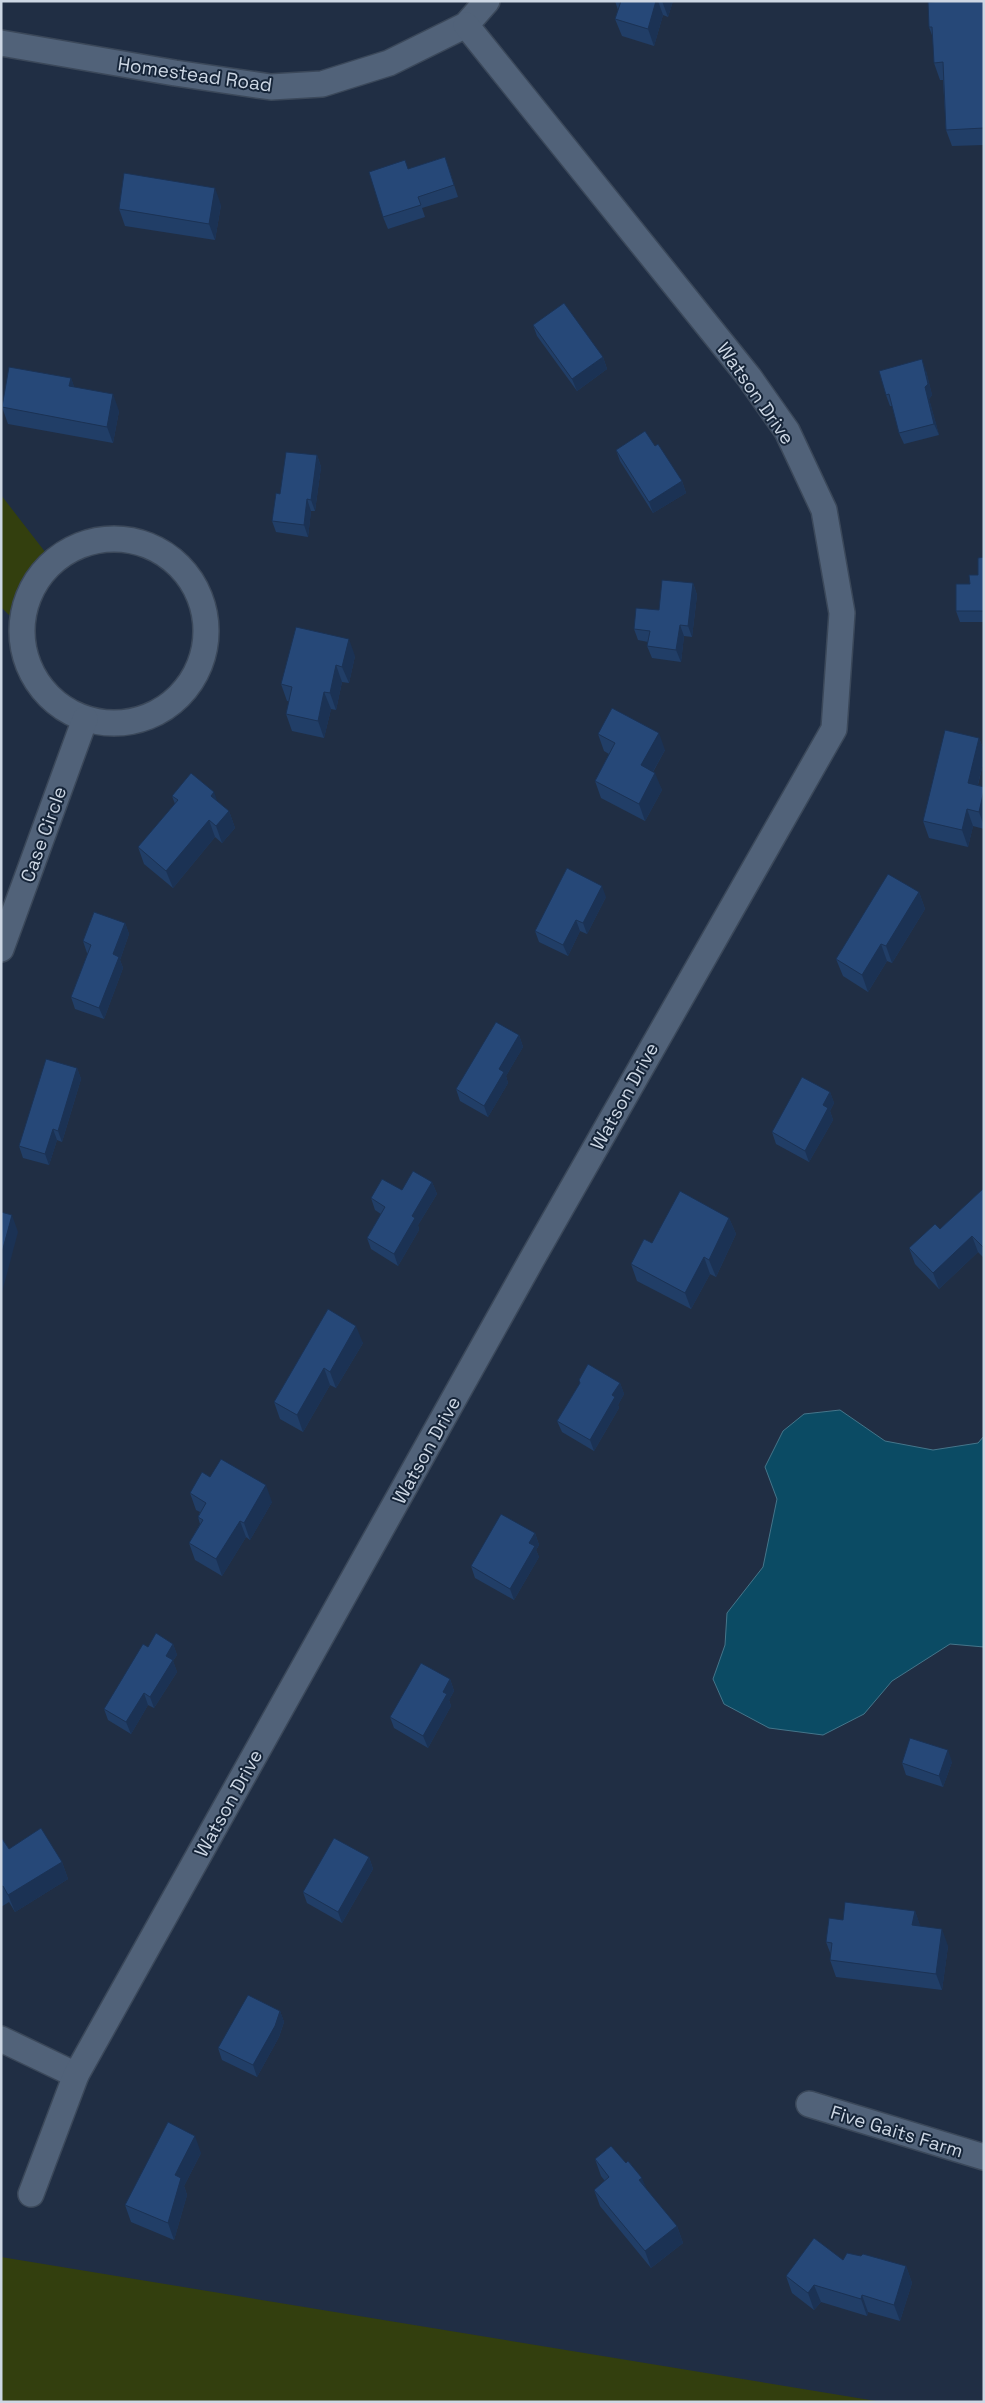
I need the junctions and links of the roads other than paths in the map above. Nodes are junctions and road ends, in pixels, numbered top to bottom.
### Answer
1 (487, 1) edge
2 (466, 25) junction
3 (1, 43) edge
4 (85, 719) junction
5 (1, 949) edge
6 (1, 2039) edge
7 (76, 2075) junction
8 (809, 2104) dead end
9 (984, 2157) edge
10 (30, 2194) dead end

1 - 2 street, Homestead Road
2 - 3 street, Homestead Road
2 - 7 street, Watson Drive
4 - 4 street
4 - 5 street, Case Circle
6 - 7 street
7 - 10 street, Watson Drive
8 - 9 street, Five Gaits Farm

